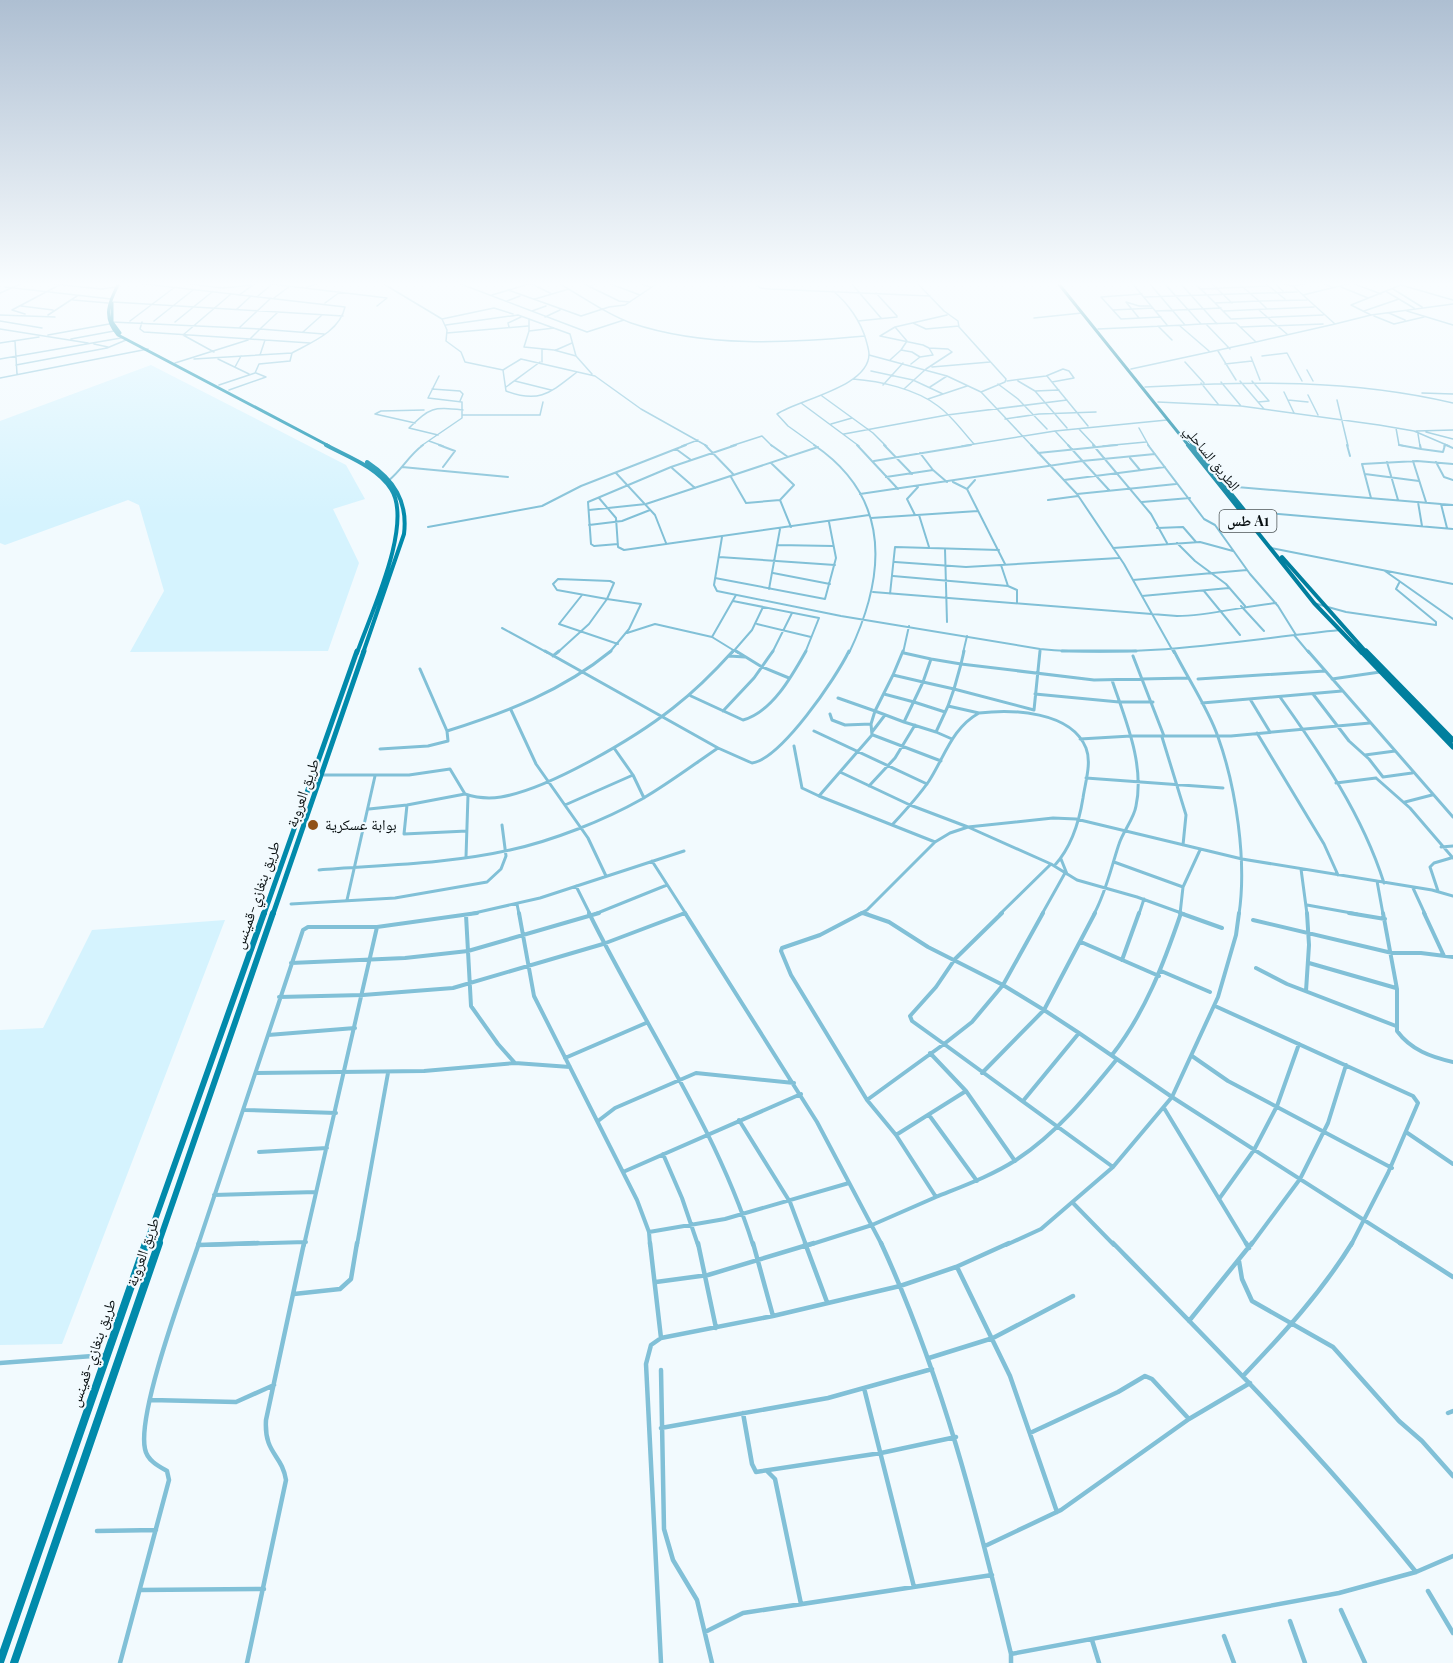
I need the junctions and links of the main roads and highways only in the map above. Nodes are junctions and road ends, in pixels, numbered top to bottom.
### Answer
1 (167, 361) edge
2 (170, 361) edge
3 (1122, 361) edge
4 (1124, 361) edge
5 (1162, 410) junction
6 (389, 481) junction
7 (1272, 548) junction
8 (1453, 740) edge
9 (1453, 747) edge
10 (294, 830) junction
11 (303, 830) junction
12 (72, 1456) junction
13 (85, 1456) junction
14 (0, 1662) edge
15 (14, 1663) edge

1 - 6 main road, طريق بنغازي-قمينس
2 - 6 main road, طريق العروبة
3 - 5 highway, الطريق الساحلي / طس A1
4 - 5 highway, الطريق الساحلي / طس A1
5 - 7 highway, الطريق الساحلي / طس A1
5 - 7 highway, الطريق الساحلي / طس A1
6 - 10 main road, طريق بنغازي-قمينس
6 - 11 main road, طريق العروبة
7 - 8 highway, الطريق الساحلي / طس A1
7 - 9 highway, الطريق الساحلي / طس A1
10 - 11 main road
10 - 12 main road, طريق بنغازي-قمينس
11 - 13 main road, طريق العروبة
12 - 13 main road
12 - 14 main road, طريق بنغازي-قمينس
13 - 15 main road, طريق العروبة

